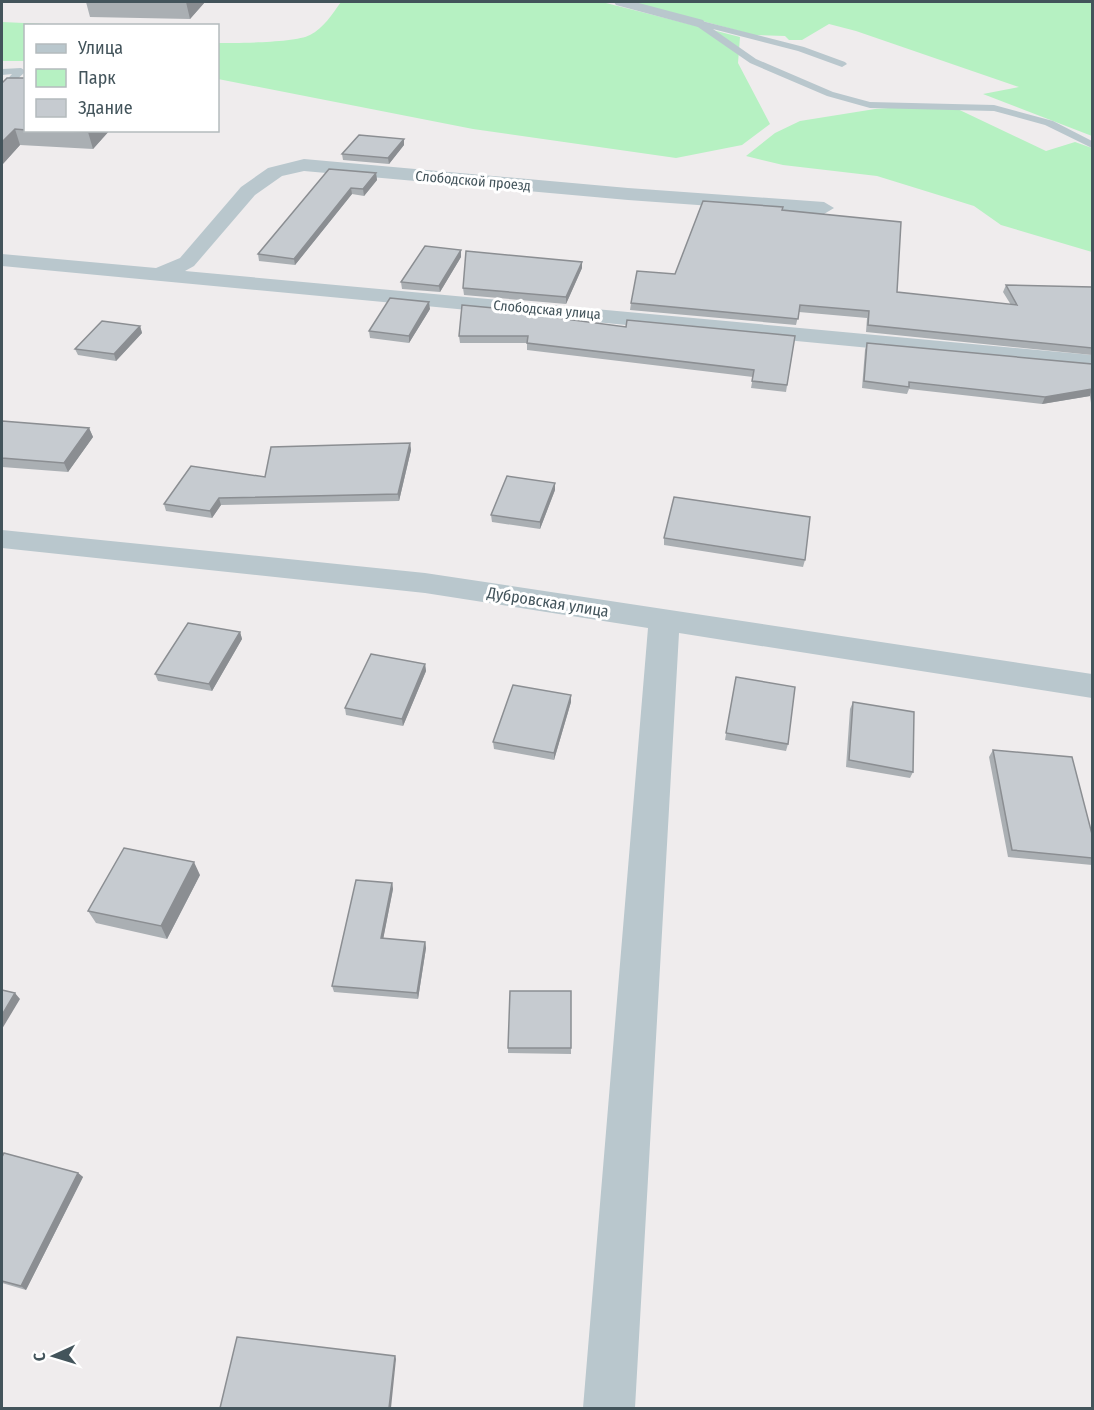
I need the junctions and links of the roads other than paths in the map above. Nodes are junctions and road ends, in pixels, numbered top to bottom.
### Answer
1 (621, 2) edge
2 (698, 23) junction
3 (756, 38) junction
4 (753, 61) junction
5 (842, 64) dead end
6 (23, 71) edge
7 (2, 72) edge
8 (2, 90) edge
9 (1092, 145) edge
10 (824, 208) dead end
11 (2, 260) edge
12 (162, 273) junction
13 (1092, 362) edge
14 (2, 539) edge
15 (664, 621) junction
16 (1092, 686) edge
17 (609, 1408) edge

1 - 2 street
2 - 3 lane
2 - 4 lane
3 - 4 lane
3 - 5 lane
4 - 9 lane
6 - 7 lane
6 - 8 lane
10 - 12 street, Слободской проезд
11 - 12 street, Слободская улица
12 - 13 street, Слободская улица
14 - 15 street, Дубровская улица
15 - 16 street, Дубровская улица
15 - 17 street

